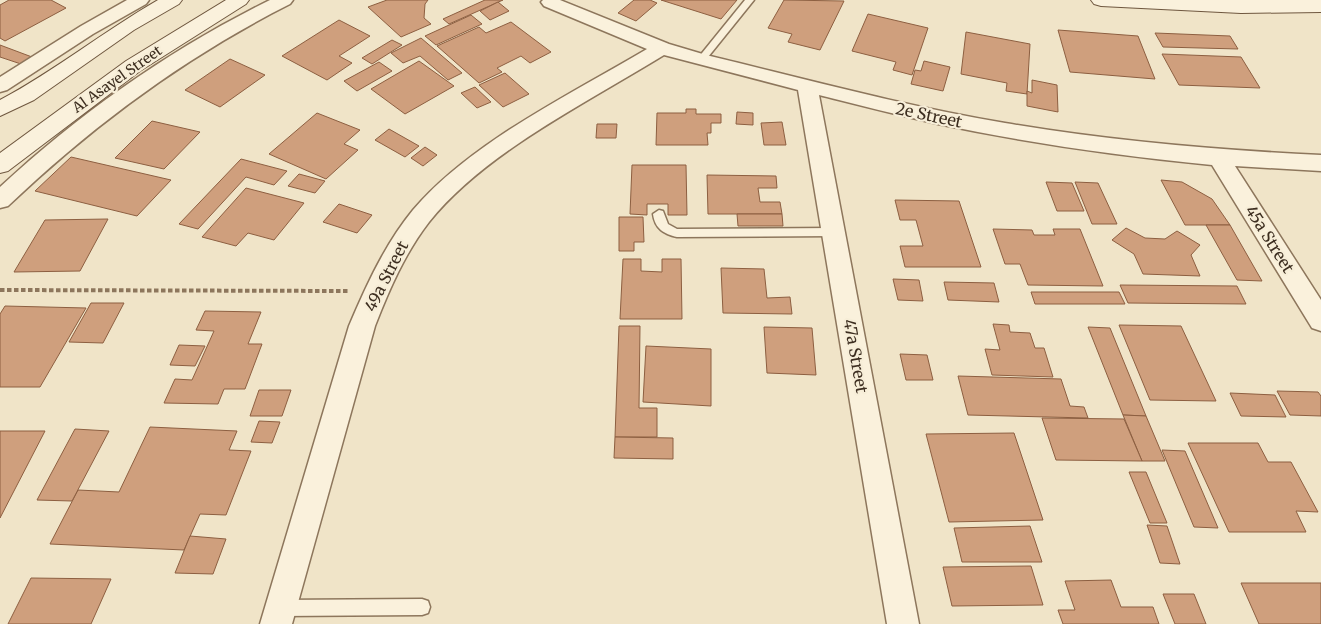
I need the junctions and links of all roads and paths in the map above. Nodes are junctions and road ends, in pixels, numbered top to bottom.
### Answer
1 (140, 0) edge
2 (172, 0) edge
3 (239, 0) edge
4 (284, 0) edge
5 (750, 0) edge
6 (1101, 0) edge
7 (550, 2) dead end
8 (1321, 6) edge
9 (662, 48) junction
10 (701, 60) junction
11 (0, 86) edge
12 (808, 88) junction
13 (0, 109) edge
14 (1219, 158) junction
15 (1321, 162) edge
16 (0, 165) edge
17 (0, 200) edge
18 (658, 214) dead end
19 (834, 232) junction
20 (0, 290) edge
21 (376, 291) junction
22 (1321, 321) edge
23 (422, 607) dead end
24 (278, 616) edge
25 (903, 624) edge

1 - 11 street
2 - 13 street
3 - 16 street, Al Asayel Street
4 - 17 street
5 - 10 lane
6 - 8 street
7 - 9 street, 2e Street
9 - 10 street, 2e Street
9 - 21 street, 49a Street
10 - 12 street, 2e Street
12 - 14 street, 2e Street
12 - 19 street, 47a Street
14 - 15 street, 2e Street
14 - 22 street, 45a Street
18 - 19 lane
19 - 25 street, 47a Street
20 - 21 path
21 - 24 street, 49a Street
23 - 24 lane

